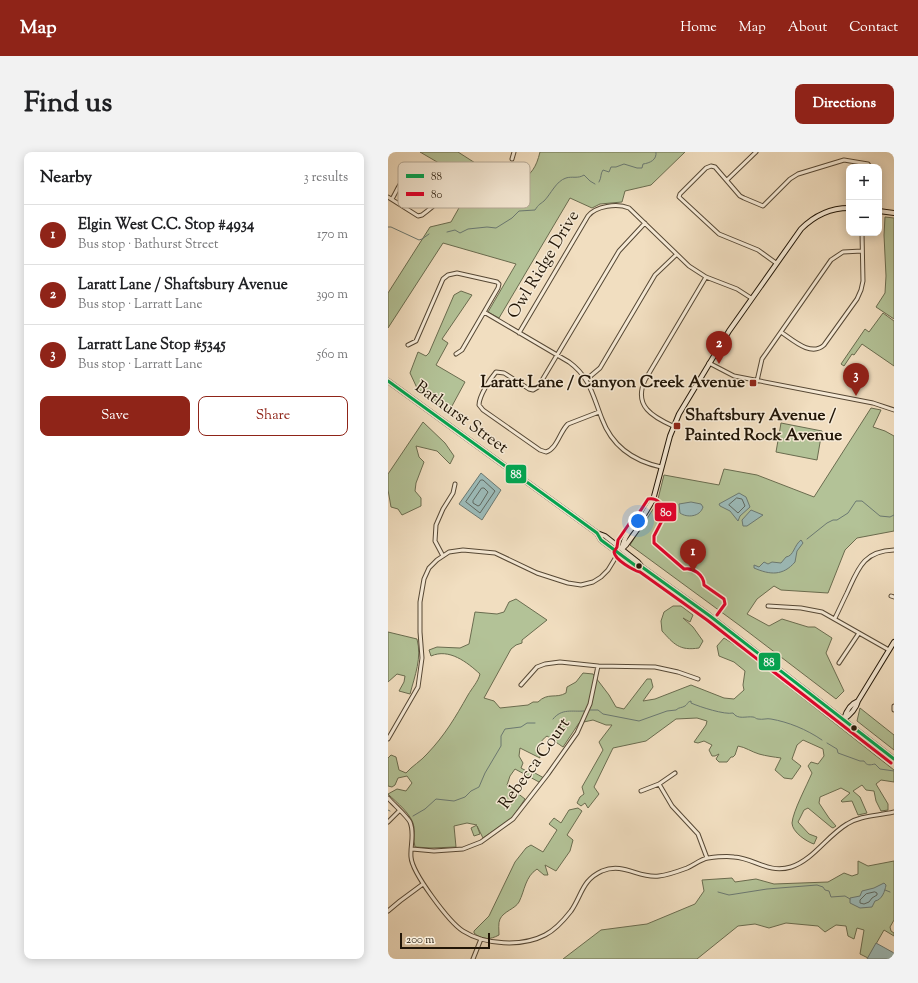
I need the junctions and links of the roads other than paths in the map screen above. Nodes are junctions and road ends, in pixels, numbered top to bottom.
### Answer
1 (514, 152) edge
2 (756, 152) edge
3 (512, 159) dead end
4 (868, 164) edge
5 (727, 180) junction
6 (398, 190) edge
7 (388, 197) edge
8 (392, 199) junction
9 (398, 203) edge
10 (406, 208) edge
11 (430, 208) edge
12 (846, 208) edge
13 (882, 211) edge
14 (894, 213) edge
15 (645, 223) junction
16 (862, 236) edge
17 (862, 251) junction
18 (676, 255) junction
19 (776, 263) junction
20 (706, 277) junction
21 (751, 298) junction
22 (484, 312) junction
23 (781, 332) junction
24 (519, 333) junction
25 (408, 346) dead end
26 (456, 354) dead end
27 (557, 356) junction
28 (710, 363) junction
29 (587, 380) junction
30 (388, 381) edge
31 (757, 381) junction
32 (894, 410) edge
33 (599, 412) junction
34 (673, 426) junction
35 (661, 468) junction
36 (455, 484) dead end
37 (894, 550) edge
38 (620, 551) junction
39 (443, 556) junction
40 (768, 606) dead end
41 (834, 618) junction
42 (860, 633) junction
43 (894, 642) edge
44 (889, 650) junction
45 (839, 663) dead end
46 (598, 666) junction
47 (698, 679) dead end
48 (521, 685) dead end
49 (894, 706) edge
50 (894, 710) edge
51 (843, 720) junction
52 (388, 739) edge
53 (894, 760) edge
54 (675, 772) dead end
55 (659, 784) junction
56 (641, 791) dead end
57 (388, 798) edge
58 (399, 810) junction
59 (894, 812) edge
60 (388, 822) edge
61 (412, 849) junction
62 (707, 858) junction
63 (423, 884) junction
64 (388, 911) edge
65 (481, 939) junction
66 (473, 959) edge

1 - 3 street
2 - 5 street
4 - 5 street
5 - 19 street
6 - 8 street
7 - 8 street
8 - 9 street
10 - 11 street
12 - 19 main road
13 - 14 main road
15 - 18 street, Owl Ridge Drive
15 - 24 street, Owl Ridge Drive
15 - 27 street
16 - 17 street
17 - 23 street
17 - 23 street
18 - 20 street, Owl Ridge Drive
18 - 29 street
19 - 21 main road
20 - 21 street, Owl Ridge Drive
20 - 34 street
21 - 28 main road
22 - 24 street
22 - 25 street
22 - 26 street
23 - 31 street
24 - 27 street
27 - 29 street
27 - 33 street
28 - 31 street
28 - 34 main road
29 - 33 street
30 - 38 main road, Bathurst Street
31 - 32 street
33 - 35 street
34 - 35 main road
35 - 38 main road
36 - 39 street
37 - 41 street
38 - 39 street
38 - 51 main road, Bathurst Street
39 - 52 street
40 - 41 street
41 - 42 street
42 - 44 street
42 - 45 street
43 - 44 main road
44 - 51 main road
46 - 47 street
46 - 48 street
46 - 61 street, Rebecca Court
49 - 50 street
51 - 53 main road, Bathurst Street
54 - 55 street
55 - 56 street
55 - 62 street
57 - 58 street
58 - 60 street
58 - 61 street
59 - 62 street
61 - 63 street
62 - 65 street
63 - 64 street
63 - 65 street
65 - 66 street

